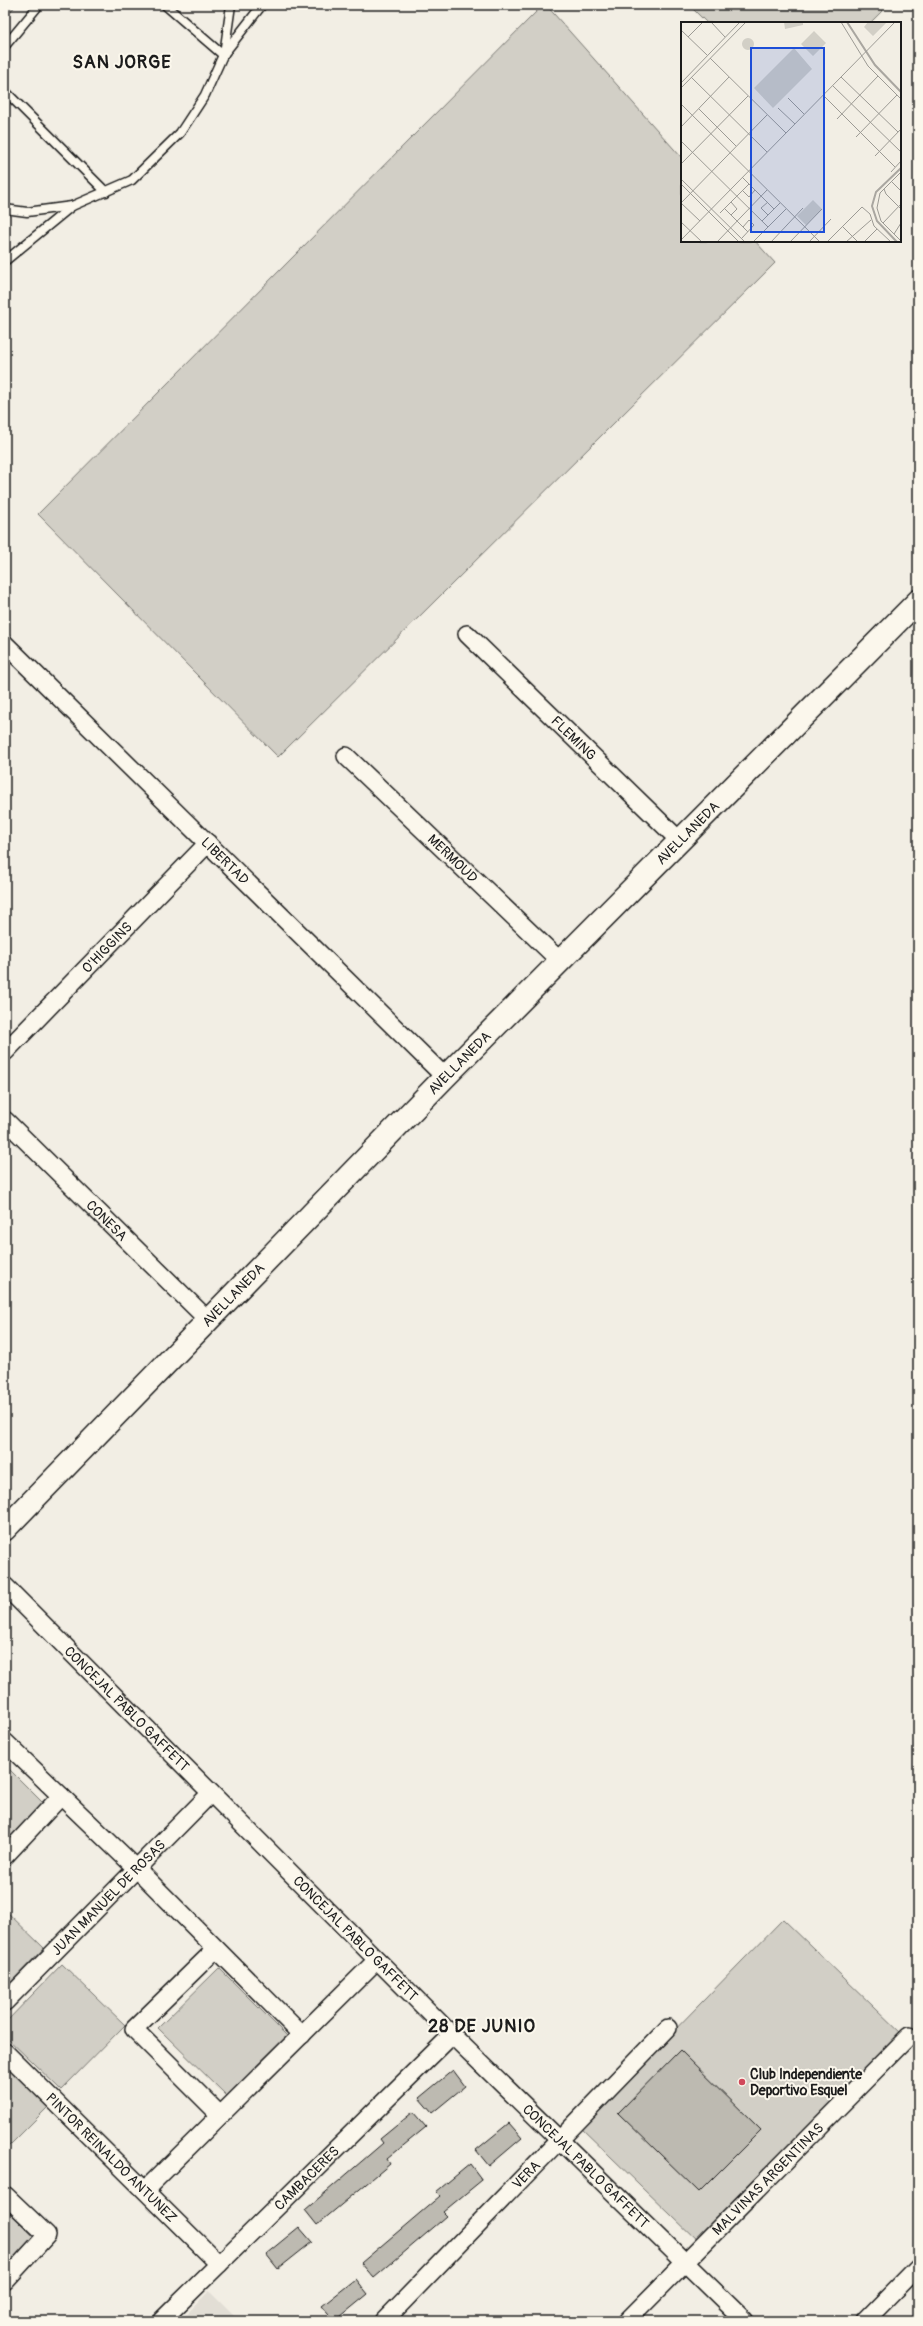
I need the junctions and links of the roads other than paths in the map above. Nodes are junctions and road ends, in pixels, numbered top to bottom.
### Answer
1 (40, 5) edge
2 (165, 5) edge
3 (232, 5) edge
4 (262, 5) edge
5 (5, 46) edge
6 (223, 55) junction
7 (5, 91) edge
8 (106, 192) junction
9 (72, 206) junction
10 (5, 210) edge
11 (5, 257) edge
12 (5, 261) edge
13 (918, 602) edge
14 (467, 634) dead end
15 (5, 644) edge
16 (346, 756) dead end
17 (680, 841) junction
18 (208, 843) junction
19 (560, 961) junction
20 (5, 1052) edge
21 (445, 1077) junction
22 (5, 1120) edge
23 (208, 1320) junction
24 (5, 1529) edge
25 (5, 1586) edge
26 (5, 1742) edge
27 (211, 1793) junction
28 (61, 1796) junction
29 (5, 1856) edge
30 (137, 1869) junction
31 (216, 1949) junction
32 (377, 1960) junction
33 (5, 2002) edge
34 (668, 2028) dead end
35 (302, 2035) junction
36 (452, 2035) junction
37 (909, 2036) dead end
38 (5, 2052) edge
39 (220, 2115) junction
40 (559, 2141) junction
41 (145, 2190) junction
42 (5, 2195) edge
43 (684, 2263) junction
44 (219, 2264) junction
45 (918, 2267) edge
46 (5, 2281) edge
47 (161, 2321) edge
48 (384, 2321) edge
49 (627, 2321) edge
50 (745, 2321) edge
51 (865, 2321) edge

1 - 5 lane
2 - 6 lane
3 - 6 lane
4 - 6 lane
6 - 8 lane
7 - 8 lane
8 - 9 lane
9 - 10 lane
9 - 12 lane
11 - 12 lane
13 - 17 street, AVELLANEDA
14 - 17 street, FLEMING
15 - 18 street, LIBERTAD
16 - 19 street, MERMOUD
17 - 19 street, AVELLANEDA
18 - 20 street, O'HIGGINS
18 - 21 street, LIBERTAD
19 - 21 street, AVELLANEDA
21 - 23 street, AVELLANEDA
22 - 23 street, CONESA
23 - 24 street, AVELLANEDA
25 - 27 street, CONCEJAL PABLO GAFFETT
26 - 28 street
27 - 30 street, JUAN MANUEL DE ROSAS
27 - 32 street, CONCEJAL PABLO GAFFETT
28 - 29 street
28 - 30 street
30 - 31 street
30 - 33 street, JUAN MANUEL DE ROSAS
31 - 35 street
31 - 39 street
32 - 35 street
32 - 36 street, CONCEJAL PABLO GAFFETT
34 - 40 street, VERA
35 - 39 street
36 - 40 street, CONCEJAL PABLO GAFFETT
36 - 44 street, CAMBACERES
37 - 43 street, MALVINAS ARGENTINAS
38 - 41 street, PINTOR REINALDO ANTUNEZ
39 - 41 street
40 - 43 street, CONCEJAL PABLO GAFFETT
40 - 48 street, VERA
41 - 44 street, PINTOR REINALDO ANTUNEZ
42 - 46 street
43 - 49 street, MALVINAS ARGENTINAS
43 - 50 street, CONCEJAL PABLO GAFFETT
44 - 47 street, CAMBACERES
45 - 51 street

